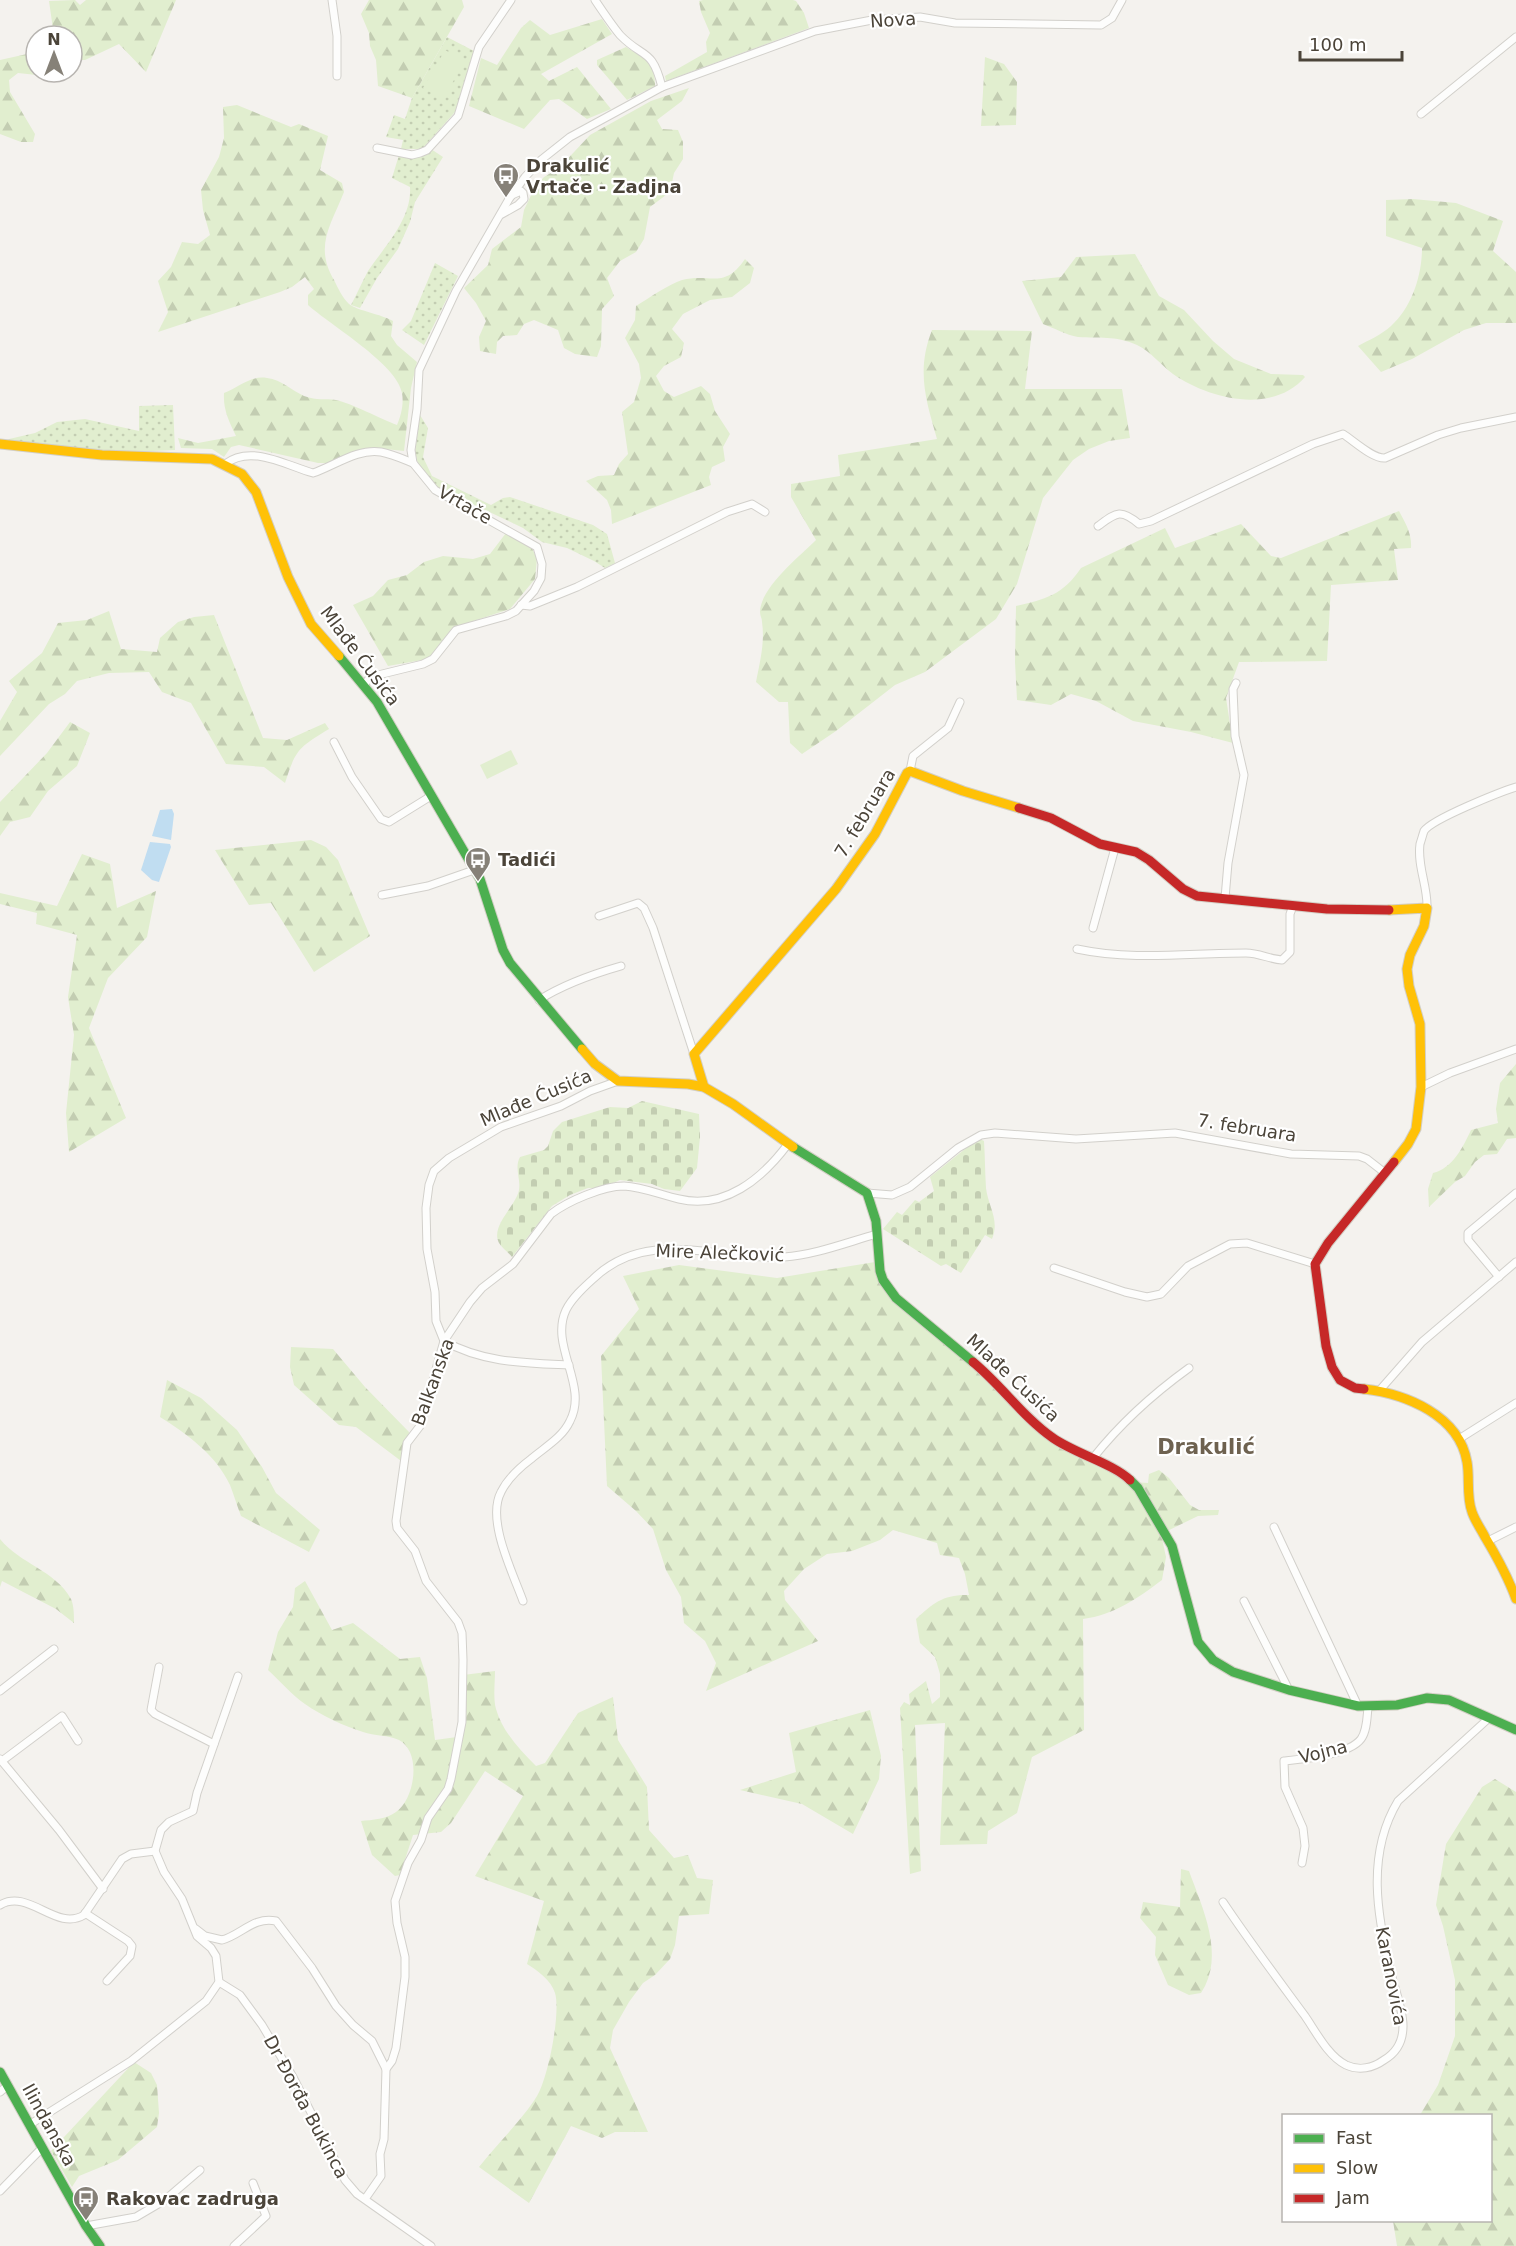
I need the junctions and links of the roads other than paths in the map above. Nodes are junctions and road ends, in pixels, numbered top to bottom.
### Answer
1 (332, 0) edge
2 (511, 0) edge
3 (596, 0) edge
4 (1122, 0) edge
5 (1516, 37) edge
6 (337, 76) dead end
7 (662, 87) junction
8 (1421, 114) dead end
9 (377, 148) dead end
10 (512, 195) junction
11 (497, 219) junction
12 (1516, 417) edge
13 (0, 444) edge
14 (413, 463) junction
15 (225, 464) junction
16 (765, 512) dead end
17 (1098, 526) dead end
18 (521, 605) junction
19 (364, 684) junction
20 (1236, 684) dead end
21 (960, 702) dead end
22 (334, 742) dead end
23 (910, 771) junction
24 (1516, 787) edge
25 (431, 796) junction
26 (1116, 848) junction
27 (474, 870) junction
28 (382, 895) dead end
29 (1225, 898) junction
30 (1293, 906) junction
31 (1427, 908) junction
32 (598, 916) dead end
33 (1093, 928) dead end
34 (1077, 949) dead end
35 (621, 966) dead end
36 (539, 1000) junction
37 (1516, 1049) edge
38 (694, 1054) junction
39 (618, 1081) junction
40 (704, 1087) junction
41 (1421, 1087) junction
42 (788, 1144) junction
43 (1385, 1173) junction
44 (867, 1193) junction
45 (1516, 1193) edge
46 (878, 1194) junction
47 (873, 1203) junction
48 (877, 1234) junction
49 (1516, 1262) edge
50 (1315, 1264) junction
51 (1054, 1268) dead end
52 (1499, 1277) junction
53 (444, 1341) junction
54 (569, 1365) junction
55 (1189, 1368) dead end
56 (1379, 1391) junction
57 (1516, 1403) edge
58 (1459, 1439) junction
59 (1093, 1458) junction
60 (1274, 1527) dead end
61 (1516, 1527) edge
62 (1488, 1541) junction
63 (1516, 1596) edge
64 (523, 1600) dead end
65 (1244, 1601) dead end
66 (54, 1649) dead end
67 (159, 1667) dead end
68 (237, 1677) dead end
69 (1289, 1690) junction
70 (0, 1691) edge
71 (1363, 1706) junction
72 (1489, 1718) junction
73 (1516, 1730) edge
74 (78, 1741) dead end
75 (214, 1744) junction
76 (1, 1760) edge
77 (155, 1851) junction
78 (1302, 1863) dead end
79 (103, 1889) junction
80 (1222, 1902) dead end
81 (0, 1905) edge
82 (86, 1913) junction
83 (194, 1928) junction
84 (107, 1982) dead end
85 (219, 1982) junction
86 (386, 2069) junction
87 (0, 2072) edge
88 (4, 2088) edge
89 (29, 2125) junction
90 (42, 2148) junction
91 (200, 2170) dead end
92 (253, 2182) dead end
93 (0, 2191) edge
94 (365, 2199) junction
95 (86, 2226) junction
96 (100, 2246) edge
97 (234, 2246) edge
98 (431, 2246) edge

1 - 6 street
2 - 9 street
3 - 7 street
4 - 7 street, Nova
5 - 8 street
7 - 10 street
10 - 11 street
10 - 11 street
11 - 14 street
12 - 17 street
13 - 15 street, Mlađe Ćusića
14 - 15 street
14 - 18 street, Vrtače
15 - 19 street, Mlađe Ćusića
16 - 18 street
18 - 19 street, Vrtače
19 - 25 street, Mlađe Ćusića
20 - 29 street
21 - 23 street
22 - 25 street
23 - 26 street, 7. februara
23 - 38 street, 7. februara
24 - 31 street
25 - 27 street, Mlađe Ćusića
26 - 29 street, 7. februara
26 - 33 street
27 - 28 street
27 - 36 street, Mlađe Ćusića
29 - 30 street, 7. februara
30 - 31 street, 7. februara
30 - 34 street
31 - 41 street
32 - 38 street
35 - 36 street
36 - 39 street, Mlađe Ćusića
37 - 41 street
38 - 40 street
39 - 40 street, Mlađe Ćusića
39 - 53 street, Mlađe Ćusića
40 - 42 street, Mlađe Ćusića
41 - 43 street
42 - 44 street, Mlađe Ćusića
42 - 53 street, Balkanska
43 - 46 street, 7. februara
43 - 50 street
44 - 46 street, 7. februara
44 - 47 street, Mlađe Ćusića
45 - 52 street
46 - 47 street
47 - 48 street, Mlađe Ćusića
48 - 54 street, Mire Alečković
48 - 59 street, Mlađe Ćusića
49 - 52 street
50 - 51 street
50 - 56 street
52 - 56 street
53 - 54 street
53 - 86 street, Balkanska
54 - 64 street, Mire Alečković
55 - 59 street
56 - 58 street
57 - 58 street
58 - 62 street
59 - 69 street, Mlađe Ćusića
60 - 71 street
61 - 62 street
62 - 63 street
65 - 69 street
66 - 70 street
67 - 75 street
68 - 75 street
69 - 71 street, Mlađe Ćusića
71 - 72 street, Mlađe Ćusića
71 - 78 street, Vojna
72 - 73 street, Mlađe Ćusića
72 - 80 street, Karanovića
74 - 76 street
75 - 77 street
76 - 79 street
77 - 79 street
77 - 83 street
79 - 82 street
81 - 82 street
82 - 84 street
83 - 85 street
83 - 86 street
85 - 89 street
85 - 94 street, Dr Đorđa Bukinca
86 - 94 street
87 - 88 street, Ilindanska
88 - 89 street, Ilindanska
89 - 90 street, Ilindanska
90 - 93 street
90 - 95 street, Ilindanska
91 - 95 street
92 - 97 street
94 - 98 street, Dr Đorđa Bukinca
95 - 96 street, Ilindanska

